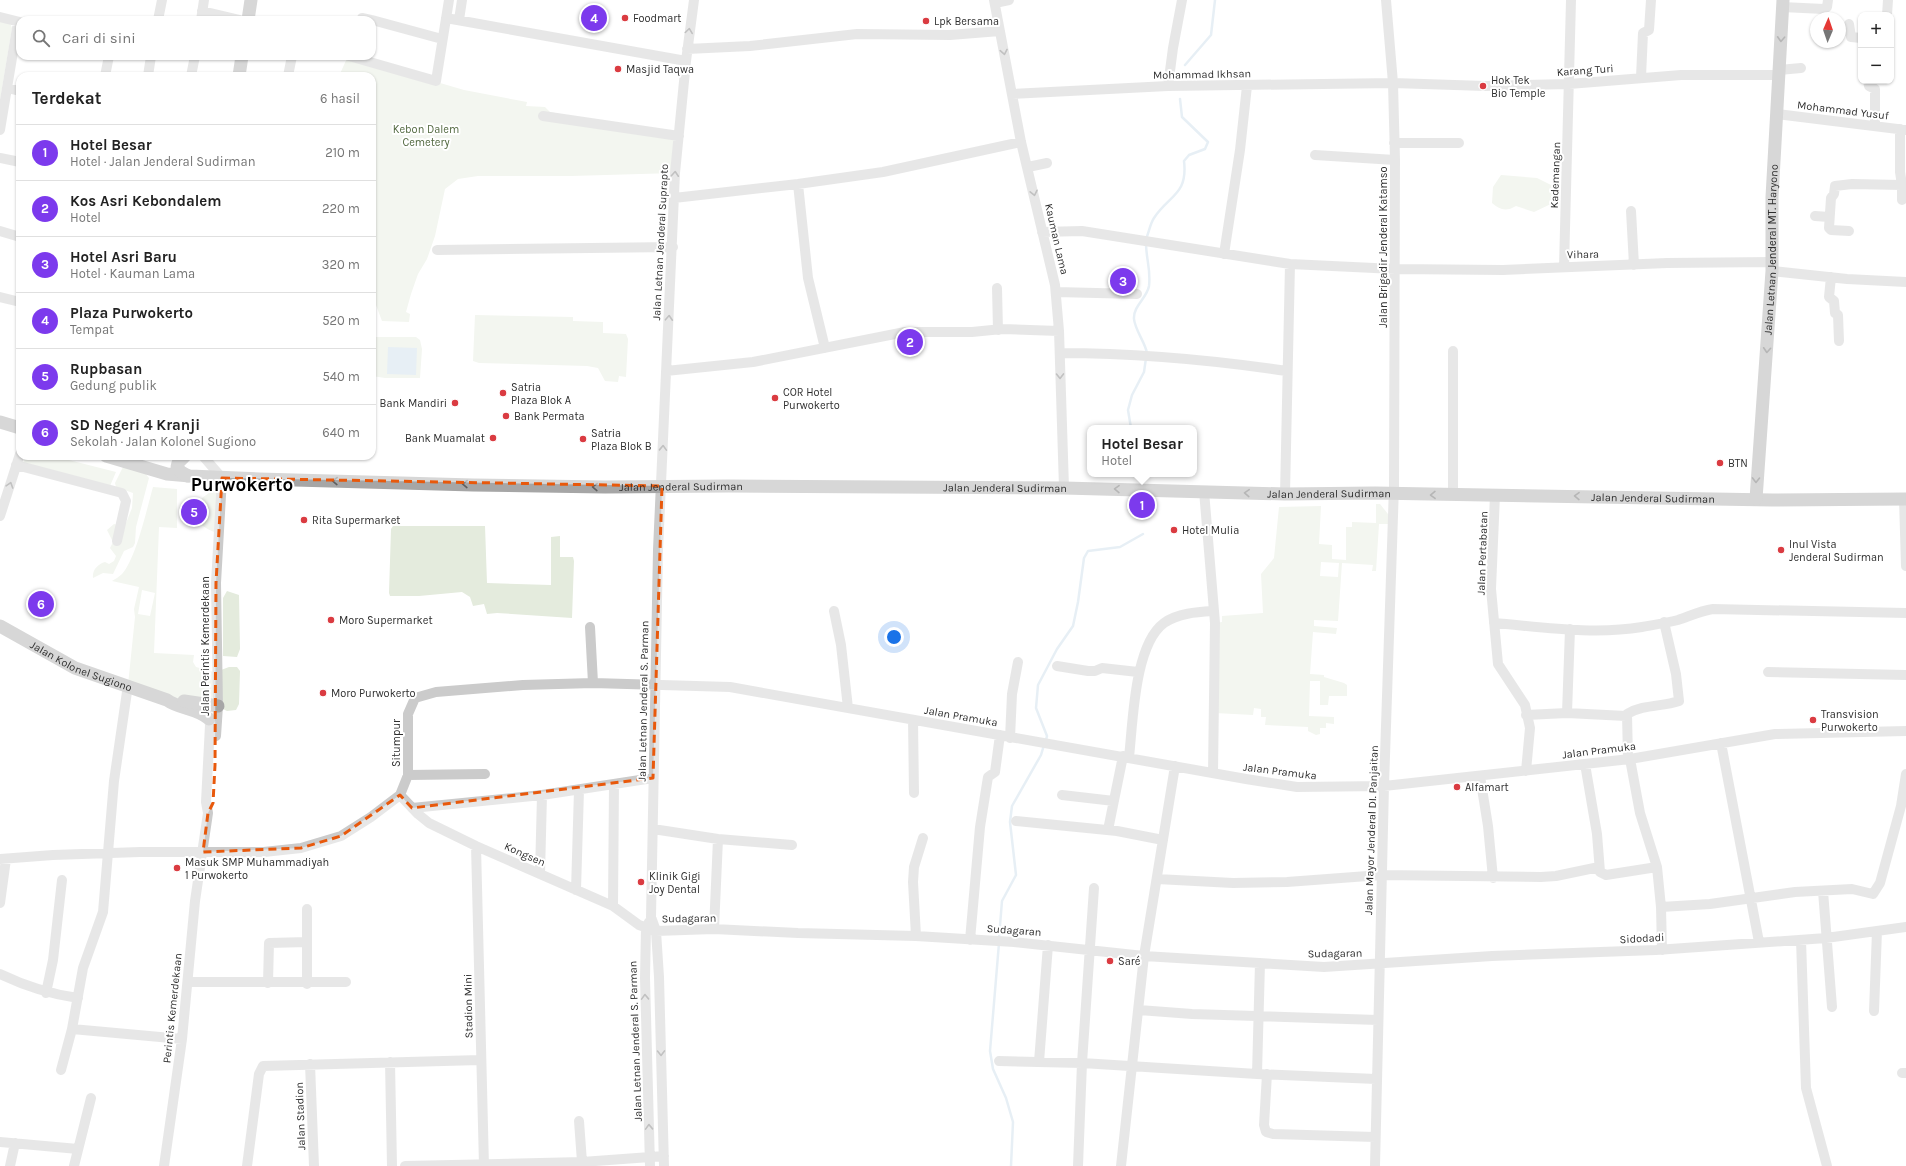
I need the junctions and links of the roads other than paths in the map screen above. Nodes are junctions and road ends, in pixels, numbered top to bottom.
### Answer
1 (162, 0) edge
2 (204, 0) edge
3 (251, 0) edge
4 (448, 0) edge
5 (462, 0) edge
6 (694, 0) edge
7 (1009, 0) edge
8 (1182, 0) edge
9 (1386, 0) edge
10 (1571, 0) edge
11 (1651, 0) edge
12 (1828, 0) edge
13 (1888, 0) edge
14 (995, 1) edge
15 (1783, 4) edge
16 (1887, 12) edge
17 (159, 16) edge
18 (201, 16) edge
19 (249, 16) edge
20 (0, 17) edge
21 (446, 18) junction
22 (459, 20) junction
23 (16, 21) edge
24 (376, 21) edge
25 (1849, 24) dead end
26 (1000, 31) junction
27 (16, 38) edge
28 (1858, 38) edge
29 (442, 39) junction
30 (687, 49) junction
31 (108, 60) edge
32 (151, 60) edge
33 (194, 60) edge
34 (241, 60) edge
35 (291, 60) edge
36 (363, 60) edge
37 (686, 61) junction
38 (1800, 68) dead end
39 (106, 72) edge
40 (149, 72) edge
41 (192, 72) edge
42 (240, 72) edge
43 (289, 72) edge
44 (1779, 72) junction
45 (1641, 77) junction
46 (1393, 83) junction
47 (1569, 84) junction
48 (1869, 84) edge
49 (1168, 86) junction
50 (1247, 86) junction
51 (7, 88) junction
52 (16, 90) edge
53 (1012, 94) junction
54 (1777, 114) junction
55 (543, 116) dead end
56 (1874, 125) junction
57 (1903, 129) edge
58 (0, 130) edge
59 (679, 136) junction
60 (1021, 142) junction
61 (1394, 143) junction
62 (1460, 143) dead end
63 (1315, 155) dead end
64 (0, 158) edge
65 (1395, 160) junction
66 (16, 161) edge
67 (1047, 163) dead end
68 (1028, 167) junction
69 (798, 184) junction
70 (1902, 185) junction
71 (674, 198) junction
72 (1902, 200) dead end
73 (1631, 211) dead end
74 (1815, 216) dead end
75 (1829, 217) junction
76 (0, 231) edge
77 (1849, 231) dead end
78 (1042, 232) junction
79 (16, 236) edge
80 (673, 247) junction
81 (437, 250) dead end
82 (1224, 254) junction
83 (1290, 264) junction
84 (1634, 265) junction
85 (1771, 266) junction
86 (1564, 267) junction
87 (1395, 269) junction
88 (1831, 277) junction
89 (1906, 282) edge
90 (997, 288) dead end
91 (1056, 292) junction
92 (1137, 294) dead end
93 (0, 297) edge
94 (16, 301) edge
95 (998, 330) junction
96 (1059, 331) junction
97 (1839, 341) dead end
98 (825, 348) junction
99 (1453, 352) dead end
100 (1060, 353) junction
101 (666, 371) junction
102 (1287, 371) junction
103 (0, 422) edge
104 (16, 427) edge
105 (18, 460) edge
106 (120, 460) edge
107 (181, 460) edge
108 (207, 460) edge
109 (16, 465) junction
110 (188, 476) junction
111 (222, 478) junction
112 (662, 486) junction
113 (1064, 488) junction
114 (1204, 491) junction
115 (1285, 494) junction
116 (1394, 495) junction
117 (1453, 495) junction
118 (1496, 495) junction
119 (1756, 499) junction
120 (1905, 499) edge
121 (0, 516) edge
122 (117, 541) dead end
123 (1906, 566) edge
124 (834, 610) dead end
125 (1214, 611) junction
126 (1906, 613) edge
127 (1664, 622) junction
128 (1494, 623) junction
129 (0, 626) edge
130 (590, 626) dead end
131 (1570, 629) junction
132 (1018, 662) dead end
133 (1057, 666) dead end
134 (1138, 672) junction
135 (1768, 672) dead end
136 (1906, 675) edge
137 (593, 683) junction
138 (656, 684) junction
139 (128, 685) junction
140 (174, 702) junction
141 (218, 706) junction
142 (848, 708) junction
143 (1567, 713) junction
144 (1526, 715) junction
145 (1626, 716) junction
146 (209, 719) joint
147 (913, 720) junction
148 (1906, 731) edge
149 (1000, 735) junction
150 (1010, 738) junction
151 (1721, 743) junction
152 (1126, 757) junction
153 (1629, 759) junction
154 (1585, 764) junction
155 (212, 766) junction
156 (1175, 766) junction
157 (1526, 771) junction
158 (1214, 773) junction
159 (485, 774) dead end
160 (1906, 774) edge
161 (408, 775) junction
162 (1480, 776) junction
163 (653, 778) junction
164 (614, 784) junction
165 (1384, 786) junction
166 (579, 790) junction
167 (914, 793) dead end
168 (400, 794) junction
169 (542, 795) junction
170 (1062, 795) dead end
171 (1114, 801) junction
172 (412, 808) junction
173 (1016, 821) dead end
174 (653, 829) junction
175 (1108, 830) junction
176 (923, 838) dead end
177 (718, 839) junction
178 (1163, 840) junction
179 (476, 846) junction
180 (792, 846) dead end
181 (204, 852) junction
182 (108, 854) junction
183 (3, 859) edge
184 (1599, 867) junction
185 (1657, 867) junction
186 (540, 874) junction
187 (1381, 875) junction
188 (1493, 878) junction
189 (1157, 879) junction
190 (62, 880) dead end
191 (1094, 888) dead end
192 (576, 890) junction
193 (1823, 891) junction
194 (1751, 898) junction
195 (0, 903) edge
196 (613, 906) junction
197 (1662, 906) junction
198 (306, 909) dead end
199 (1906, 927) edge
200 (651, 929) junction
201 (714, 929) junction
202 (1877, 931) junction
203 (916, 936) junction
204 (1826, 938) junction
205 (970, 940) junction
206 (1801, 940) junction
207 (307, 942) junction
208 (1759, 942) junction
209 (1048, 945) junction
210 (1090, 949) junction
211 (1662, 950) junction
212 (1144, 956) junction
213 (1260, 963) junction
214 (1379, 964) junction
215 (0, 974) edge
216 (188, 982) junction
217 (346, 982) dead end
218 (268, 983) junction
219 (307, 984) junction
220 (46, 993) junction
221 (78, 998) junction
222 (1832, 1007) dead end
223 (1139, 1010) junction
224 (1874, 1011) dead end
225 (1258, 1017) junction
226 (1378, 1020) junction
227 (72, 1030) junction
228 (647, 1034) junction
229 (660, 1034) junction
230 (182, 1039) junction
231 (480, 1060) junction
232 (999, 1061) dead end
233 (390, 1062) junction
234 (1039, 1062) junction
235 (1082, 1063) junction
236 (310, 1064) junction
237 (1132, 1067) junction
238 (61, 1070) dead end
239 (1262, 1074) junction
240 (1376, 1079) junction
241 (91, 1098) dead end
242 (579, 1121) dead end
243 (1375, 1137) junction
244 (0, 1142) edge
245 (16, 1143) junction
246 (78, 1150) junction
247 (650, 1161) edge
248 (664, 1161) edge
249 (582, 1162) junction
250 (484, 1165) edge
251 (10, 1166) edge
252 (74, 1166) edge
253 (164, 1166) edge
254 (247, 1166) edge
255 (314, 1166) edge
256 (392, 1166) edge
257 (406, 1166) edge
258 (1078, 1166) edge
259 (1121, 1166) edge
260 (1375, 1166) edge
261 (1827, 1166) edge

1 - 17 street
2 - 18 street
3 - 19 main road
4 - 21 street
5 - 22 street
30 -> 6 street, Jalan Letnan Jenderal Suprapto
7 - 14 street
8 - 49 street
9 - 46 street, Jalan Brigadir Jenderal Katamso
10 - 47 street, Kademangan
11 - 45 street
12 - 15 street
13 - 16 street
14 - 26 street, Kauman Lama
15 -> 44 main road, Jalan Letnan Jenderal MT. Haryono
20 - 23 street
21 - 22 street
21 - 29 street
22 - 37 street
24 - 29 street
25 - 28 street
26 - 30 street
26 -> 53 street, Kauman Lama
27 - 51 street
29 - 36 street
30 - 37 street, Jalan Letnan Jenderal Suprapto
31 - 39 street
32 - 40 street
33 - 41 street
34 - 42 main road
35 - 43 street
37 - 59 street, Jalan Letnan Jenderal Suprapto
38 - 44 street, Karang Turi
44 - 45 street, Karang Turi
44 - 54 main road, Jalan Letnan Jenderal MT. Haryono
45 - 47 street, Karang Turi
46 - 47 street, Karang Turi
46 - 50 street, Mohammad Ikhsan
46 - 61 street, Jalan Brigadir Jenderal Katamso
47 - 86 street, Kademangan
48 - 56 street
49 - 50 street, Mohammad Ikhsan
49 - 53 street, Mohammad Ikhsan
50 - 82 street
51 - 52 street
51 - 58 street
53 - 60 street, Kauman Lama
54 - 56 street, Mohammad Yusuf
54 - 85 main road, Jalan Letnan Jenderal MT. Haryono
55 - 59 street
56 - 57 street, Mohammad Yusuf
57 - 70 street
71 -> 59 street, Jalan Letnan Jenderal Suprapto
60 - 68 street, Kauman Lama
60 - 69 street
61 - 62 street
61 - 65 street, Jalan Brigadir Jenderal Katamso
63 - 65 street
64 - 66 street
65 - 87 street, Jalan Brigadir Jenderal Katamso
67 - 68 street
68 -> 78 street, Kauman Lama
69 - 71 street
69 - 98 street
70 - 72 street
70 - 75 street
71 - 80 street, Jalan Letnan Jenderal Suprapto
73 - 84 street
74 - 75 street
75 - 77 street
76 - 79 street
78 - 82 street, Vihara
78 - 91 street, Kauman Lama
80 - 81 street
101 -> 80 street, Jalan Letnan Jenderal Suprapto
82 - 83 street, Vihara
83 - 87 street, Vihara
83 - 102 street
84 - 85 street, Vihara
84 - 86 street, Vihara
85 - 88 street, Vihara
85 -> 119 main road, Jalan Letnan Jenderal MT. Haryono
86 - 87 street, Vihara
87 - 116 street, Jalan Brigadir Jenderal Katamso
88 - 89 street, Vihara
88 - 97 street
90 - 95 street
91 - 92 street
91 - 96 street, Kauman Lama
93 - 94 street
95 - 96 street
95 - 98 street
96 - 100 street, Kauman Lama
98 - 101 street
99 - 117 street
100 - 102 street
100 -> 113 street, Kauman Lama
112 -> 101 street, Jalan Letnan Jenderal Suprapto
102 - 115 street
103 - 104 main road
105 - 109 street
106 - 110 main road, Jalan Jenderal Sudirman
107 - 110 main road
108 - 111 street
121 -> 109 street
109 - 122 street
110 - 111 main road, Jalan Jenderal Sudirman
112 -> 111 main road, Jalan Jenderal Sudirman
111 - 141 street, Jalan Perintis Kemerdekaan
112 - 113 main road, Jalan Jenderal Sudirman
112 - 138 street, Jalan Letnan Jenderal S. Parman
114 -> 113 main road, Jalan Jenderal Sudirman
115 -> 114 main road, Jalan Jenderal Sudirman
114 - 125 street
115 - 116 main road, Jalan Jenderal Sudirman
117 -> 116 main road, Jalan Jenderal Sudirman
116 - 165 street, Jalan Mayor Jenderal DI. Panjaitan
117 - 118 main road, Jalan Jenderal Sudirman
119 -> 118 main road, Jalan Jenderal Sudirman
118 - 128 street, Jalan Pertabatan
119 - 120 main road, Jalan Jenderal Sudirman
120 - 123 street
124 - 142 street
125 - 134 street
125 - 158 street
126 - 127 street
127 - 131 street
127 - 145 street
128 - 131 street
128 - 144 street, Jalan Pertabatan
129 - 139 main road, Jalan Kolonel Sugiono
130 - 137 street
131 - 143 street
132 - 150 street
133 - 134 street
134 - 152 street
135 - 136 street
137 - 138 street, Situmpur
137 - 161 street, Situmpur
138 - 142 street, Jalan Pramuka
138 - 163 street, Jalan Letnan Jenderal S. Parman
139 - 140 main road, Jalan Kolonel Sugiono
139 - 182 street
140 - 141 main road, Jalan Kolonel Sugiono
140 - 146 main road, Jalan Kolonel Sugiono
141 - 155 street, Jalan Perintis Kemerdekaan
142 - 147 street, Jalan Pramuka
143 - 144 street
143 - 145 street
144 - 157 street, Jalan Pertabatan
145 - 153 street
146 - 155 street, Jalan Perintis Kemerdekaan
147 - 149 street, Jalan Pramuka
147 - 167 street
148 - 151 street, Jalan Pramuka
149 - 150 street, Jalan Pramuka
149 - 205 street
150 - 152 street, Jalan Pramuka
151 - 153 street, Jalan Pramuka
151 - 194 street
152 - 156 street, Jalan Pramuka
152 - 171 street
153 - 154 street, Jalan Pramuka
153 - 185 street
154 - 157 street, Jalan Pramuka
154 - 184 street
155 - 181 street, Jalan Perintis Kemerdekaan
156 - 158 street, Jalan Pramuka
156 - 178 street
157 - 162 street, Jalan Pramuka
158 - 165 street, Jalan Pramuka
159 - 161 street
160 - 193 street
161 - 168 street, Situmpur
162 - 165 street, Jalan Pramuka
162 - 188 street
163 - 164 street
163 - 174 street, Jalan Letnan Jenderal S. Parman
164 - 166 street
164 - 196 street
165 - 187 street, Jalan Mayor Jenderal DI. Panjaitan
166 - 169 street
166 - 192 street
168 - 172 street, Kongsen
168 - 181 street, Situmpur
169 - 172 street
169 - 186 street
170 - 171 street
171 - 175 street
172 - 179 street, Kongsen
173 - 175 street
174 - 177 street
174 - 200 street, Jalan Letnan Jenderal S. Parman
175 - 178 street
176 - 203 street
177 - 180 street
177 - 201 street
178 - 189 street
179 - 186 street, Kongsen
179 - 231 street, Stadion Mini
181 - 182 street, Situmpur
181 - 216 street, Perintis Kemerdekaan
182 - 183 street, Situmpur
182 - 221 street
183 - 195 street
184 - 185 street
184 - 188 street
185 - 197 street
186 - 192 street, Kongsen
187 - 188 street
187 - 189 street
187 - 214 street, Jalan Mayor Jenderal DI. Panjaitan
189 - 212 street
190 - 220 street
191 - 210 street
192 - 196 street, Kongsen
193 - 194 street
193 - 204 street
194 - 197 street
194 - 208 street
196 - 200 street, Kongsen
197 - 211 street
198 - 207 street
199 - 202 street, Sidodadi
200 - 201 street, Sudagaran
228 -> 200 street, Jalan Letnan Jenderal S. Parman
200 - 229 street, Jalan Letnan Jenderal S. Parman
201 - 203 street, Sudagaran
202 - 204 street, Sidodadi
202 - 224 street
203 - 205 street, Sudagaran
204 - 206 street, Sidodadi
204 - 222 street
205 - 209 street, Sudagaran
206 - 208 street, Sidodadi
206 - 261 street
207 - 218 street
207 - 219 street
208 - 211 street, Sidodadi
209 - 210 street, Sudagaran
209 - 234 street
210 - 212 street, Sudagaran
210 - 235 street
211 - 214 street, Sidodadi
212 - 213 street, Sudagaran
212 - 223 street
213 - 214 street, Sudagaran
213 - 225 street
214 - 226 street, Jalan Mayor Jenderal DI. Panjaitan
215 - 220 street
216 - 218 street
216 - 230 street, Perintis Kemerdekaan
217 - 219 street
218 - 219 street
220 - 221 street
221 - 227 street
223 - 225 street
223 - 237 street
225 - 226 street
225 - 239 street
226 - 240 street, Jalan Mayor Jenderal DI. Panjaitan
227 - 230 street
227 - 238 street
228 - 229 street
247 -> 228 street, Jalan Letnan Jenderal S. Parman
229 -> 248 street, Jalan Letnan Jenderal S. Parman
230 - 253 street, Perintis Kemerdekaan
231 - 233 street
231 - 250 street, Stadion Mini
232 - 234 street
233 - 236 street
233 - 256 street
234 - 235 street
235 - 237 street
235 - 258 street
236 - 254 street
236 - 255 street, Jalan Stadion
237 - 239 street
237 - 259 street
239 - 240 street
239 - 243 street
240 - 243 street, Jalan Mayor Jenderal DI. Panjaitan
241 - 246 street
242 - 249 street
243 - 260 street, Jalan Mayor Jenderal DI. Panjaitan
244 - 245 street
245 - 246 street
245 - 251 street
246 - 252 street
247 - 248 street
247 - 249 street
249 - 250 street
250 - 257 street

